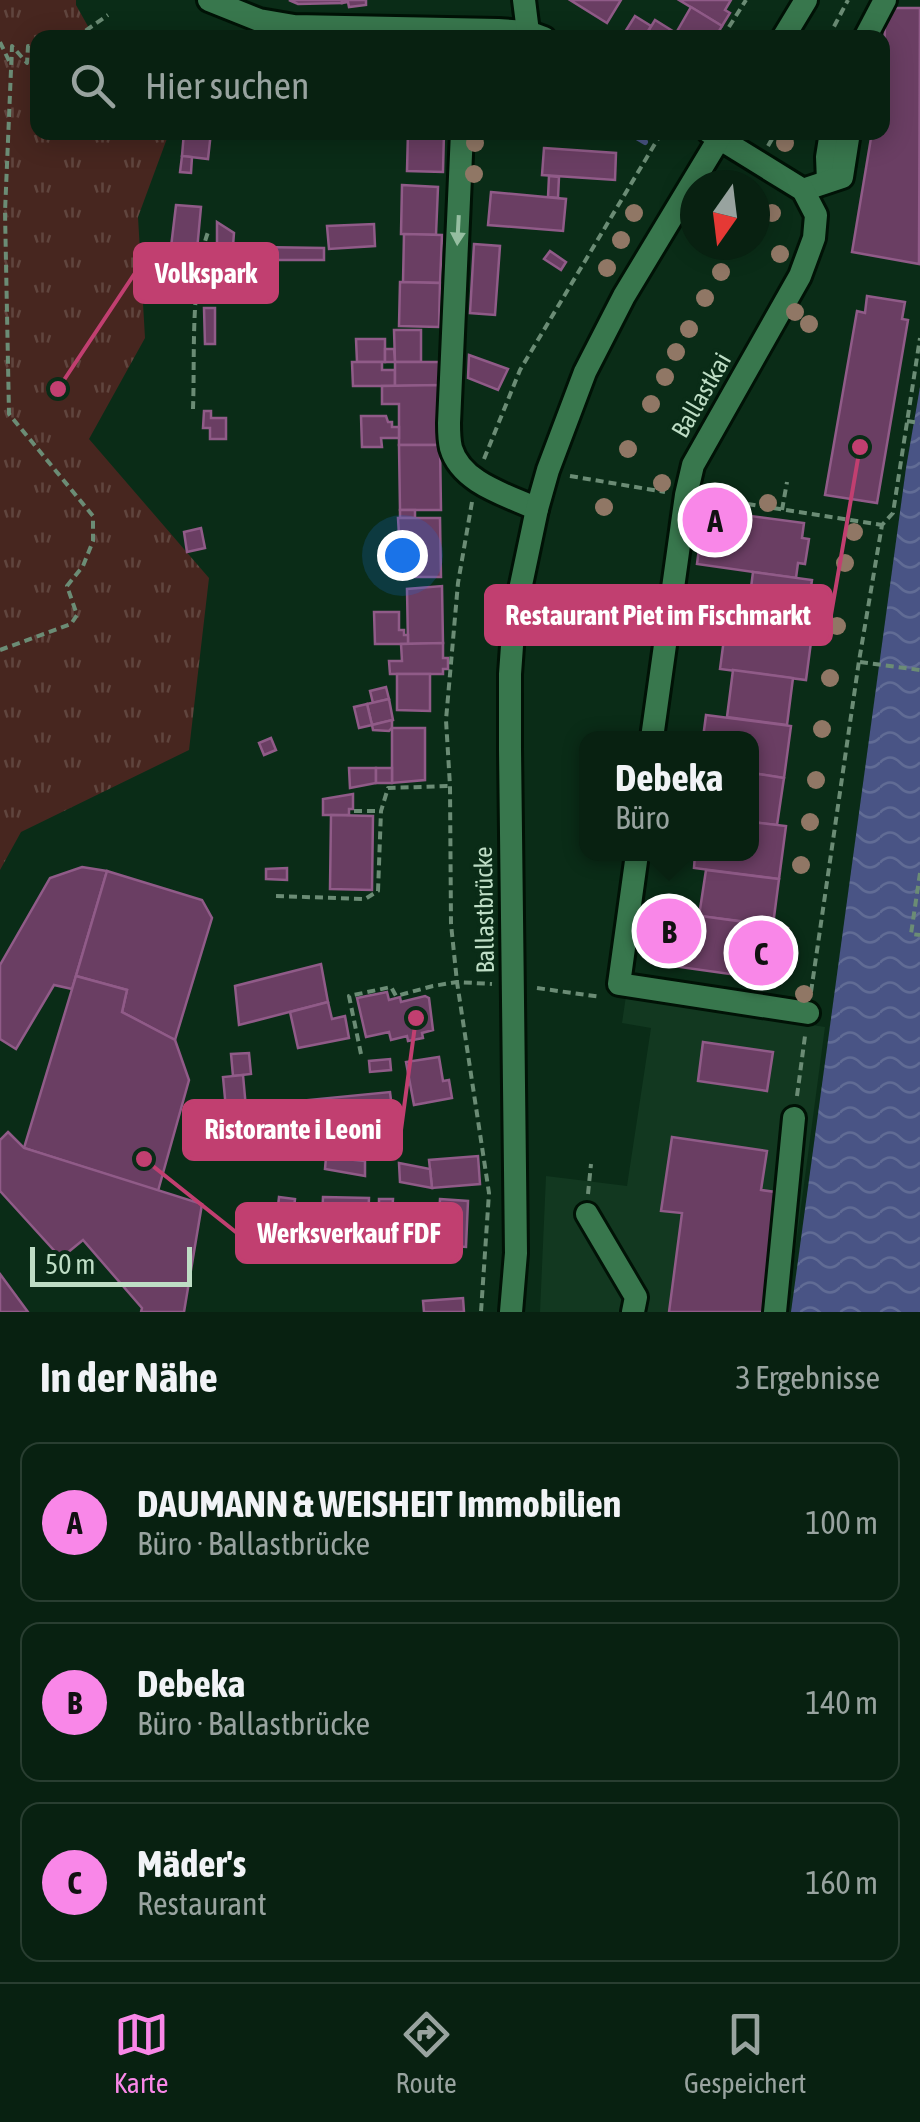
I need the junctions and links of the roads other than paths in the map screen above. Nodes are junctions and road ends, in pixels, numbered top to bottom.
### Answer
1 (209, 0) edge
2 (524, 0) edge
3 (806, 0) edge
4 (884, 0) edge
5 (380, 30) edge
6 (534, 30) edge
7 (788, 30) edge
8 (869, 30) edge
9 (462, 140) edge
10 (714, 140) edge
11 (725, 140) edge
12 (829, 140) edge
13 (848, 140) edge
14 (828, 181) junction
15 (803, 190) junction
16 (536, 509) junction
17 (653, 731) edge
18 (635, 861) edge
19 (808, 1013) road end
20 (794, 1118) road end
21 (587, 1214) road end
22 (511, 1312) edge
23 (633, 1312) edge
24 (775, 1312) edge

1 - 5 street
2 - 6 street
3 - 7 street
4 - 8 street
9 -> 16 street
10 - 16 street, Ballastbrücke
11 - 15 street
12 - 14 street
13 - 14 street
14 - 15 street
15 - 17 street, Ballastkai
16 - 22 street, Ballastbrücke
18 - 19 street
20 - 24 street
21 - 23 street

